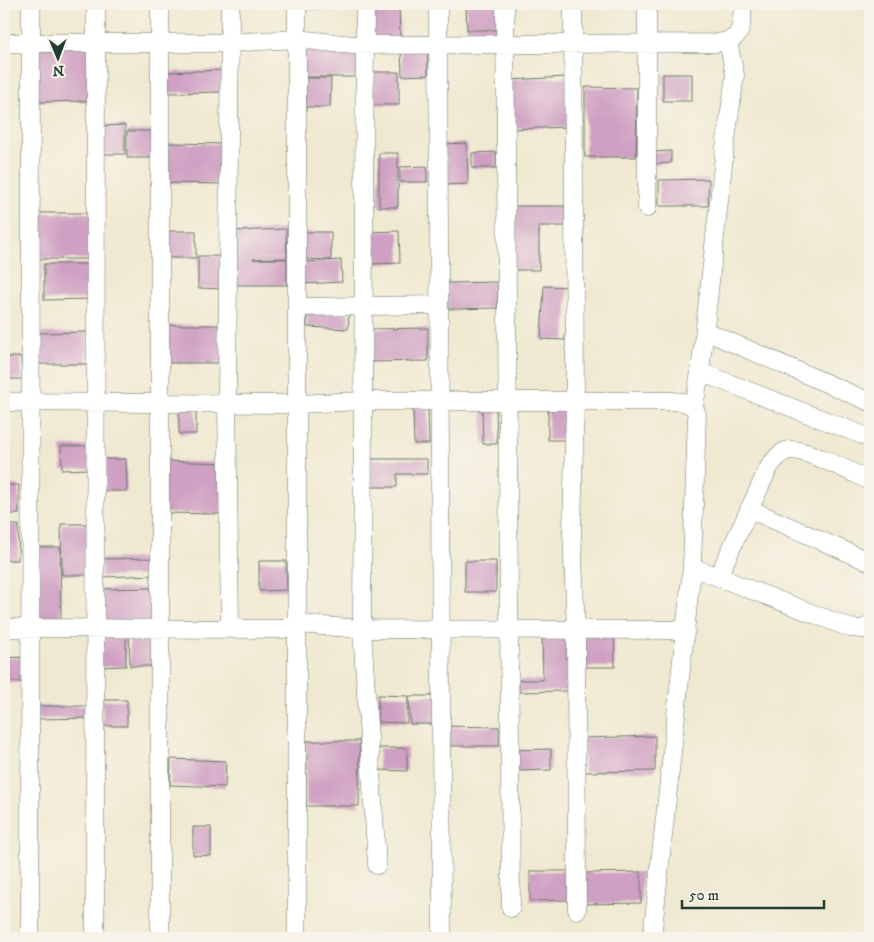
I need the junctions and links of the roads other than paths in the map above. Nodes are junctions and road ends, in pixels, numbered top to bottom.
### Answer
1 (31, 4) edge
2 (96, 4) edge
3 (160, 4) edge
4 (230, 4) edge
5 (297, 4) edge
6 (365, 4) edge
7 (438, 4) edge
8 (505, 4) edge
9 (573, 4) edge
10 (647, 4) edge
11 (743, 4) edge
12 (297, 39) junction
13 (230, 42) junction
14 (728, 42) junction
15 (4, 43) edge
16 (32, 43) junction
17 (96, 43) junction
18 (160, 43) junction
19 (647, 43) junction
20 (574, 44) junction
21 (438, 45) junction
22 (505, 45) junction
23 (366, 46) junction
24 (647, 208) dead end
25 (440, 305) junction
26 (363, 306) junction
27 (298, 307) junction
28 (705, 331) junction
29 (700, 372) junction
30 (362, 401) junction
31 (4, 402) edge
32 (31, 402) junction
33 (96, 402) junction
34 (160, 402) junction
35 (227, 402) junction
36 (440, 402) junction
37 (508, 402) junction
38 (575, 402) junction
39 (870, 402) edge
40 (297, 404) junction
41 (694, 407) junction
42 (870, 438) edge
43 (870, 481) edge
44 (749, 510) junction
45 (870, 562) edge
46 (692, 567) junction
47 (718, 577) junction
48 (298, 624) junction
49 (870, 625) edge
50 (4, 628) edge
51 (32, 628) junction
52 (97, 629) junction
53 (161, 629) junction
54 (230, 629) junction
55 (362, 629) junction
56 (440, 630) junction
57 (509, 630) junction
58 (576, 630) junction
59 (686, 630) junction
60 (377, 865) dead end
61 (511, 908) dead end
62 (577, 910) dead end
63 (653, 937) edge
64 (30, 938) edge
65 (95, 938) edge
66 (160, 938) edge
67 (297, 938) edge
68 (442, 938) edge

1 - 16 street
2 - 17 street
3 - 18 street
4 - 13 street
5 - 12 street
6 - 23 street
7 - 21 street
8 - 22 street
9 - 20 street
10 - 19 street
11 - 14 street
12 - 13 street
12 - 23 street
12 - 27 street
13 - 18 street
13 - 35 street
14 - 19 street
14 - 28 street
15 - 16 street
16 - 17 street
16 - 32 street
17 - 18 street
17 - 33 street
18 - 34 street
19 - 20 street
19 - 24 street
20 - 22 street
20 - 38 street
21 - 22 street
21 - 23 street
21 - 25 street
22 - 37 street
23 - 26 street
25 - 26 street
25 - 36 street
26 - 27 street
26 - 30 street
27 - 40 street
28 - 29 street
28 - 39 street
29 - 41 street
29 - 42 street
30 - 36 street
30 - 40 street
30 - 55 street
31 - 32 street
32 - 33 street
32 - 51 street
33 - 34 street
33 - 52 street
34 - 35 street
34 - 53 street
35 - 40 street
35 - 54 street
36 - 37 street
36 - 56 street
37 - 38 street
37 - 57 street
38 - 41 street
38 - 58 street
40 - 48 street
41 - 46 street
43 - 44 street
44 - 45 street
44 - 47 street
46 - 47 street
46 - 59 street
47 - 49 street
48 - 54 street
48 - 55 street
48 - 67 street
50 - 51 street
51 - 52 street
51 - 64 street
52 - 53 street
52 - 65 street
53 - 54 street
53 - 66 street
55 - 56 street
55 - 60 street
56 - 57 street
56 - 68 street
57 - 58 street
57 - 61 street
58 - 59 street
58 - 62 street
59 - 63 street

